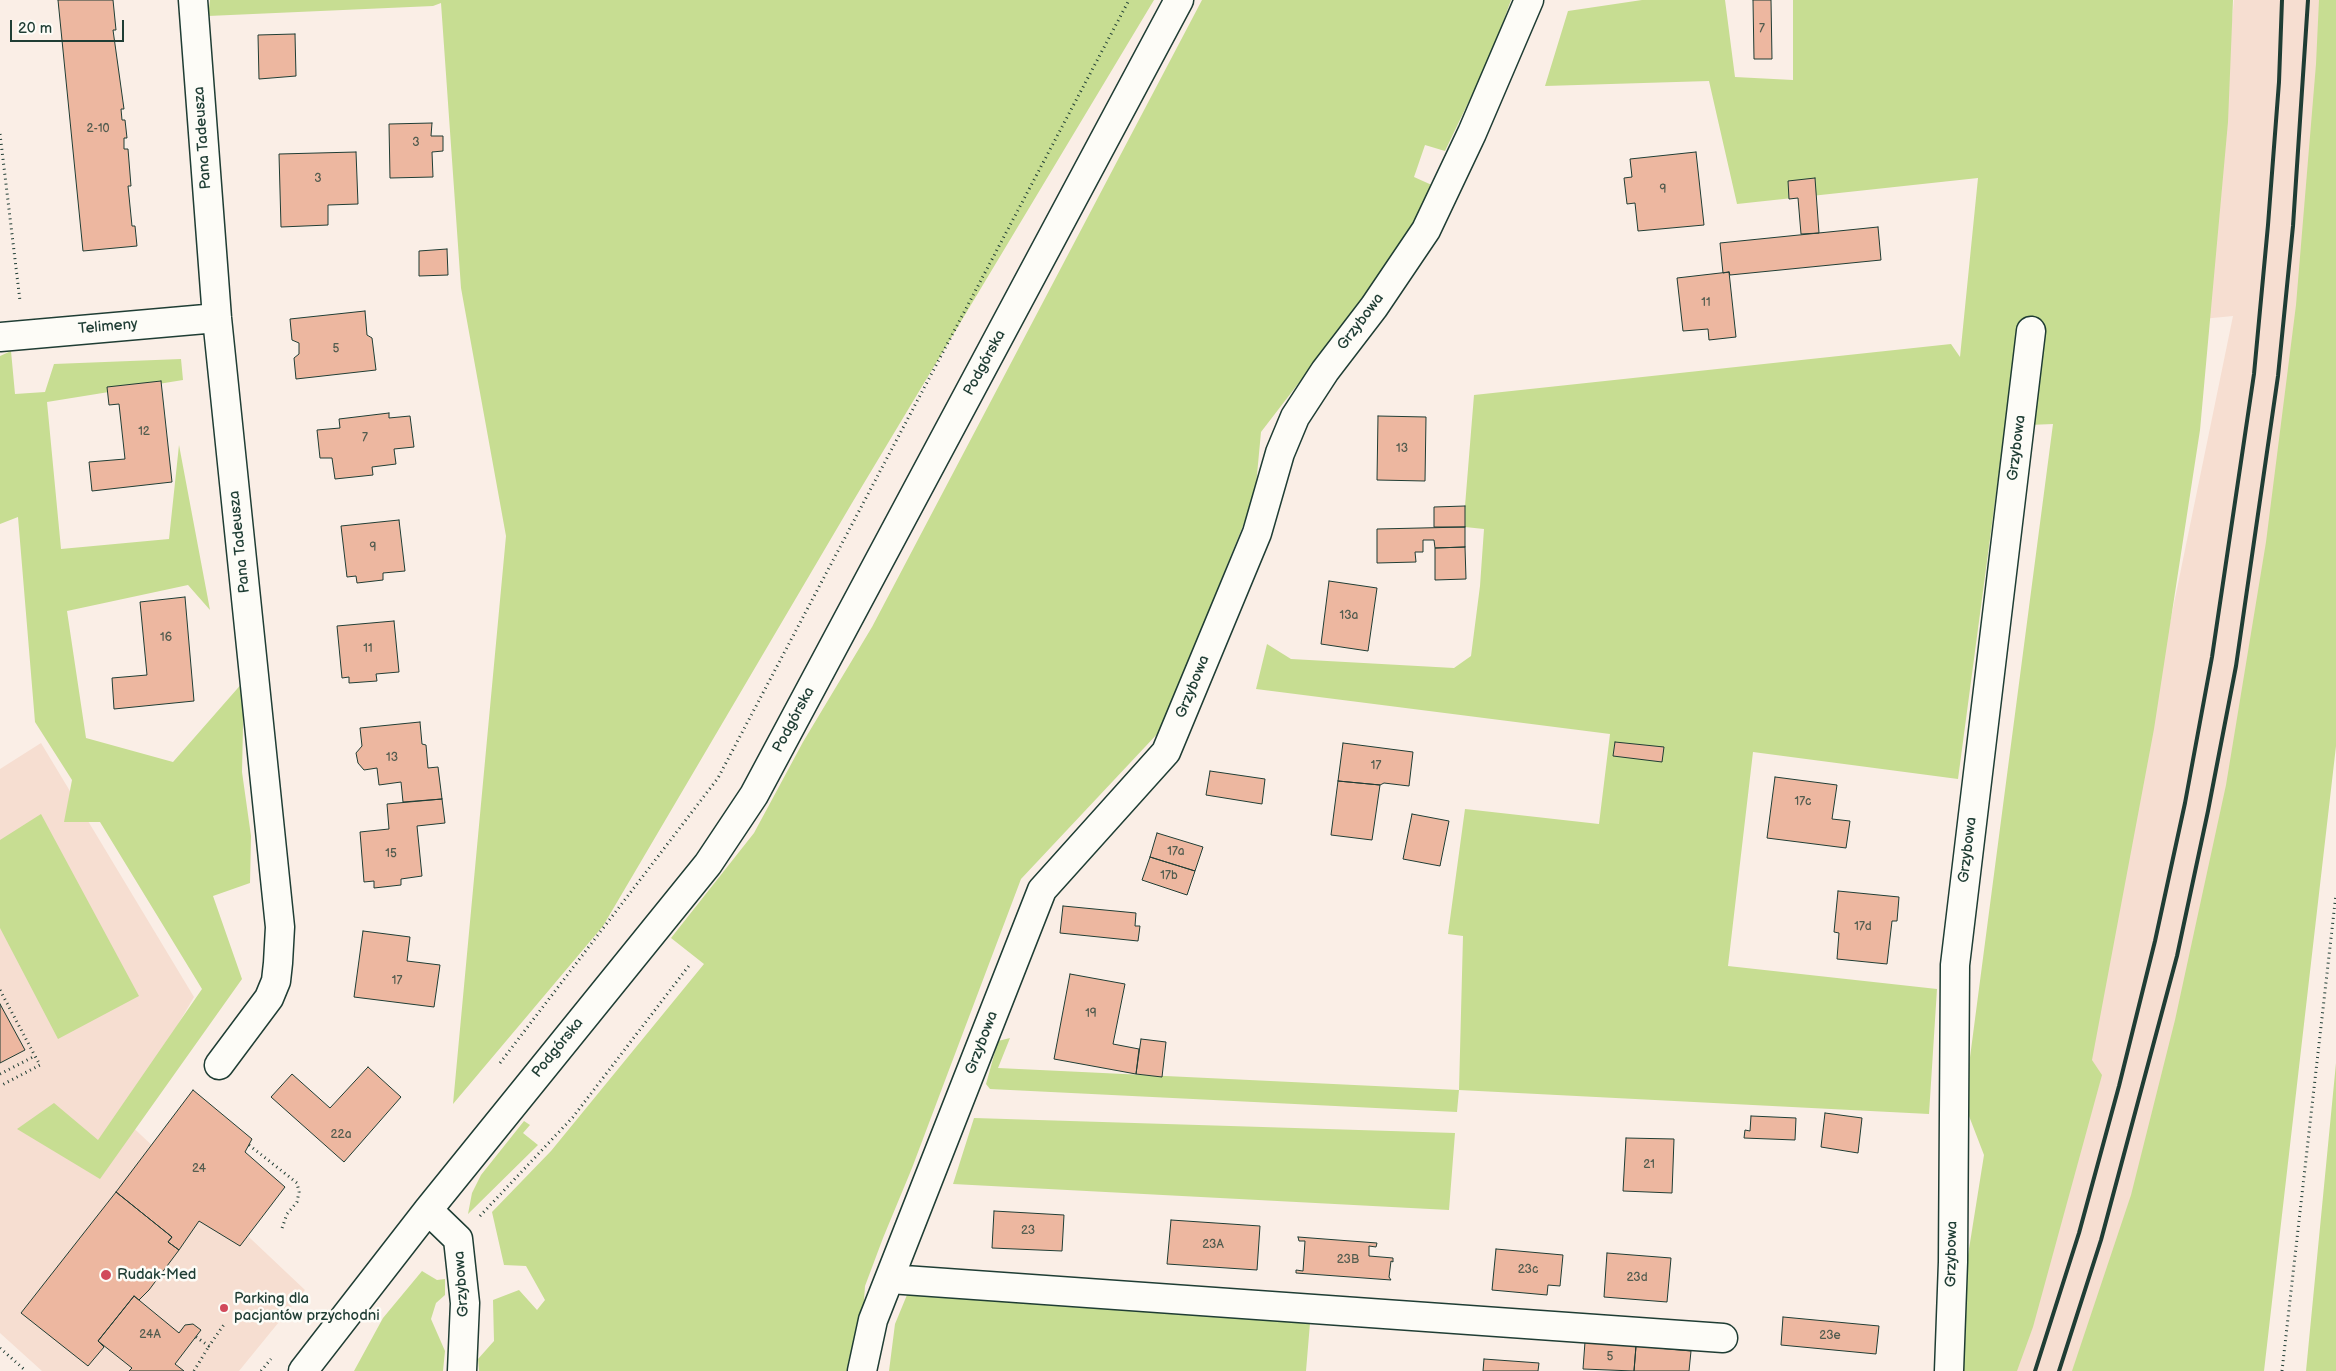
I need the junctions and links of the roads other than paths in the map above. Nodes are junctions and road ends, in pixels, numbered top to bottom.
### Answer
1 (193, 0) edge
2 (1179, 0) edge
3 (1529, 0) edge
4 (217, 318) junction
5 (2030, 331) dead end
6 (12, 336) edge
7 (219, 1065) dead end
8 (428, 1210) junction
9 (890, 1279) junction
10 (1723, 1338) dead end
11 (303, 1371) edge
12 (462, 1371) edge
13 (862, 1371) edge
14 (1948, 1371) edge

1 - 4 street, Pana Tadeusza
2 - 8 street, Podgórska
3 - 9 street, Grzybowa
4 - 6 street, Telimeny
4 - 7 street, Pana Tadeusza
5 - 14 street, Grzybowa
8 - 11 street, Podgórska
8 - 12 street, Grzybowa
9 - 10 street
9 - 13 street, Grzybowa

